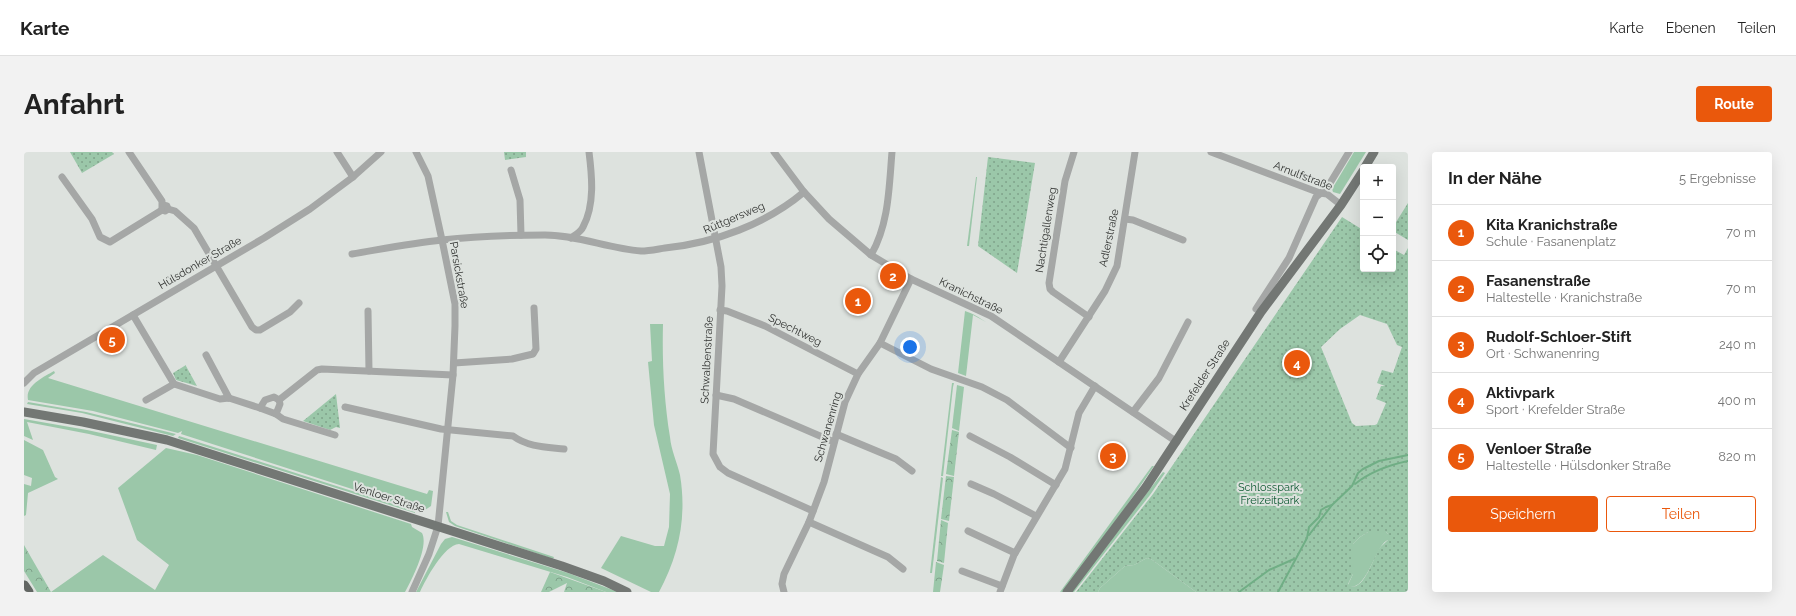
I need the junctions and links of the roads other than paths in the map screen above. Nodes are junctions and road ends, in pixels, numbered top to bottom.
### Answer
1 (129, 152) edge
2 (337, 152) edge
3 (381, 152) edge
4 (416, 152) edge
5 (589, 152) edge
6 (700, 152) edge
7 (774, 152) edge
8 (892, 152) edge
9 (1074, 152) edge
10 (1135, 152) edge
11 (1212, 152) edge
12 (1349, 152) edge
13 (1374, 152) edge
14 (1367, 164) edge
15 (512, 170) dead end
16 (1360, 176) edge
17 (62, 177) dead end
18 (353, 177) junction
19 (804, 192) junction
20 (1320, 193) junction
21 (1341, 205) junction
22 (164, 208) junction
23 (1125, 220) junction
24 (521, 235) junction
25 (571, 238) junction
26 (442, 240) junction
27 (715, 240) junction
28 (1183, 240) dead end
29 (352, 254) dead end
30 (871, 255) junction
31 (217, 266) junction
32 (911, 279) junction
33 (299, 303) dead end
34 (534, 308) dead end
35 (1256, 309) dead end
36 (720, 310) junction
37 (368, 311) dead end
38 (133, 315) junction
39 (1089, 317) junction
40 (1188, 322) dead end
41 (880, 343) junction
42 (206, 355) dead end
43 (1059, 362) junction
44 (454, 363) junction
45 (369, 371) junction
46 (858, 374) junction
47 (453, 375) junction
48 (24, 383) edge
49 (174, 384) junction
50 (1095, 386) junction
51 (716, 395) junction
52 (229, 398) junction
53 (146, 400) dead end
54 (278, 400) junction
55 (345, 407) dead end
56 (260, 408) junction
57 (24, 412) edge
58 (1133, 412) junction
59 (276, 414) junction
60 (448, 429) junction
61 (836, 434) junction
62 (334, 436) dead end
63 (970, 436) dead end
64 (834, 442) junction
65 (1177, 442) junction
66 (1071, 448) junction
67 (564, 449) dead end
68 (912, 471) dead end
69 (970, 484) dead end
70 (1056, 485) junction
71 (813, 512) junction
72 (1036, 516) junction
73 (809, 522) junction
74 (438, 526) junction
75 (968, 531) dead end
76 (1015, 552) junction
77 (903, 569) dead end
78 (962, 571) dead end
79 (24, 586) edge
80 (1001, 589) edge
81 (28, 592) edge
82 (412, 592) edge
83 (627, 592) edge
84 (784, 592) edge
85 (1067, 592) edge

1 - 22 street
2 - 18 street
3 - 18 street, Hülsdonker Straße
4 - 26 street, Parsickstraße
5 - 25 street
6 - 27 street, Schwalbenstraße
7 - 19 street, Kranichstraße
8 - 30 street
9 - 39 street, Nachtigallenweg
10 - 23 street, Adlerstraße
11 - 20 street, Arnulfstraße
12 - 20 street
13 - 14 main road
15 - 24 street
16 - 21 main road, Krefelder Straße
17 - 22 street
18 - 31 street, Hülsdonker Straße
19 - 27 street, Rüttgersweg
19 - 30 street, Kranichstraße
20 - 21 street, Arnulfstraße
20 - 35 street
21 - 65 main road, Krefelder Straße
22 - 31 street
23 - 28 street
23 - 39 street, Adlerstraße
24 - 25 street, Rüttgersweg
24 - 26 street, Rüttgersweg
25 - 27 street, Rüttgersweg
26 - 29 street, Rüttgersweg
26 - 44 street, Parsickstraße
27 - 36 street, Schwalbenstraße
30 - 32 street, Kranichstraße
31 - 33 street
31 - 38 street, Hülsdonker Straße
32 - 41 street, Schwanenring
32 - 43 street, Kranichstraße
34 - 44 street
36 - 46 street, Spechtweg
36 - 51 street, Schwalbenstraße
37 - 45 street
38 - 48 street, Hülsdonker Straße
38 - 49 street
39 - 43 street, Adlerstraße
40 - 58 street
41 - 46 street, Schwanenring
41 - 66 street
42 - 52 street
43 - 50 street, Kranichstraße
44 - 47 street, Parsickstraße
45 - 47 street
45 - 54 street
46 - 61 street, Schwanenring
47 - 60 street, Parsickstraße
49 - 52 street
49 - 53 street
50 - 58 street, Kranichstraße
50 - 66 street
51 - 64 street
51 - 71 street, Schwalbenstraße
52 - 56 street
54 - 56 street
54 - 59 street
55 - 60 street
56 - 59 street
57 - 74 main road, Venloer Straße
58 - 65 street, Kranichstraße
59 - 62 street
60 - 67 street
60 - 74 street, Parsickstraße
61 - 64 street, Schwanenring
61 - 68 street
63 - 70 street
64 - 71 street, Schwanenring
65 - 85 main road, Krefelder Straße
66 - 70 street
69 - 72 street
70 - 72 street
71 - 73 street, Schwanenring
72 - 76 street
73 - 77 street
73 - 84 street, Schwanenring
74 - 82 street, Parsickstraße
74 - 83 main road, Venloer Straße
75 - 76 street
76 - 80 street
78 - 80 street
79 - 81 highway

